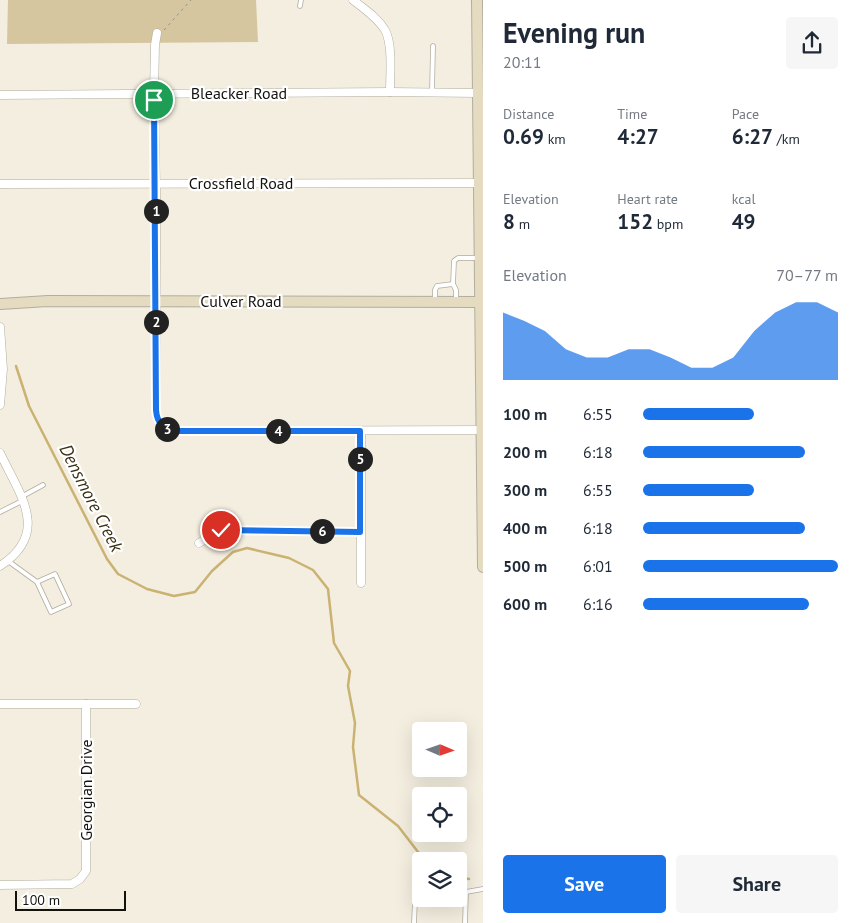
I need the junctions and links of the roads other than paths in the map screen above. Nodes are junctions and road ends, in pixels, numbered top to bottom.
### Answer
1 (300, 0) edge
2 (353, 0) edge
3 (477, 0) edge
4 (300, 6) dead end
5 (160, 32) road end
6 (432, 46) dead end
7 (480, 81) edge
8 (390, 92) junction
9 (432, 92) junction
10 (478, 93) junction
11 (154, 94) junction
12 (0, 95) edge
13 (156, 183) junction
14 (481, 183) edge
15 (0, 184) edge
16 (481, 231) edge
17 (480, 258) junction
18 (453, 284) junction
19 (156, 301) junction
20 (435, 301) junction
21 (456, 301) junction
22 (482, 302) edge
23 (0, 304) edge
24 (0, 327) edge
25 (482, 332) edge
26 (2, 374) edge
27 (0, 405) edge
28 (482, 430) junction
29 (360, 431) junction
30 (0, 453) edge
31 (483, 469) edge
32 (43, 486) dead end
33 (22, 499) junction
34 (0, 512) edge
35 (360, 532) junction
36 (199, 543) dead end
37 (8, 560) junction
38 (0, 566) edge
39 (483, 567) edge
40 (37, 582) junction
41 (361, 583) dead end
42 (0, 704) edge
43 (86, 704) junction
44 (136, 704) dead end
45 (0, 884) edge
46 (483, 889) edge
47 (467, 892) edge
48 (415, 907) edge
49 (465, 907) edge
50 (414, 923) edge
51 (465, 923) edge

1 - 4 lane
2 - 8 street
3 - 7 main road
5 - 11 street
6 - 9 lane
7 - 10 main road
8 - 9 street, Bleacker Road
8 - 11 street, Bleacker Road
9 - 10 street, Bleacker Road
10 - 14 main road
11 - 12 street, Bleacker Road
11 - 13 street
13 - 14 street, Crossfield Road
13 - 15 street, Crossfield Road
13 - 19 street
14 - 16 main road
16 - 17 main road
17 - 18 lane
17 - 22 main road
18 - 20 lane
18 - 21 lane
19 - 20 main road, Culver Road
19 - 23 main road, Culver Road
19 - 29 street
20 - 21 main road, Culver Road
21 - 22 main road, Culver Road
22 - 25 main road
24 - 26 street
25 - 28 main road
26 - 27 street
28 - 29 street
28 - 31 main road
29 - 35 street
30 - 33 street
31 - 39 main road
32 - 33 lane
33 - 34 lane
33 - 37 street
35 - 36 street
35 - 41 street
37 - 38 street
37 - 40 lane
40 - 40 lane
42 - 43 street
43 - 44 street
43 - 45 street, Georgian Drive
46 - 47 lane
48 - 50 lane
49 - 51 lane

